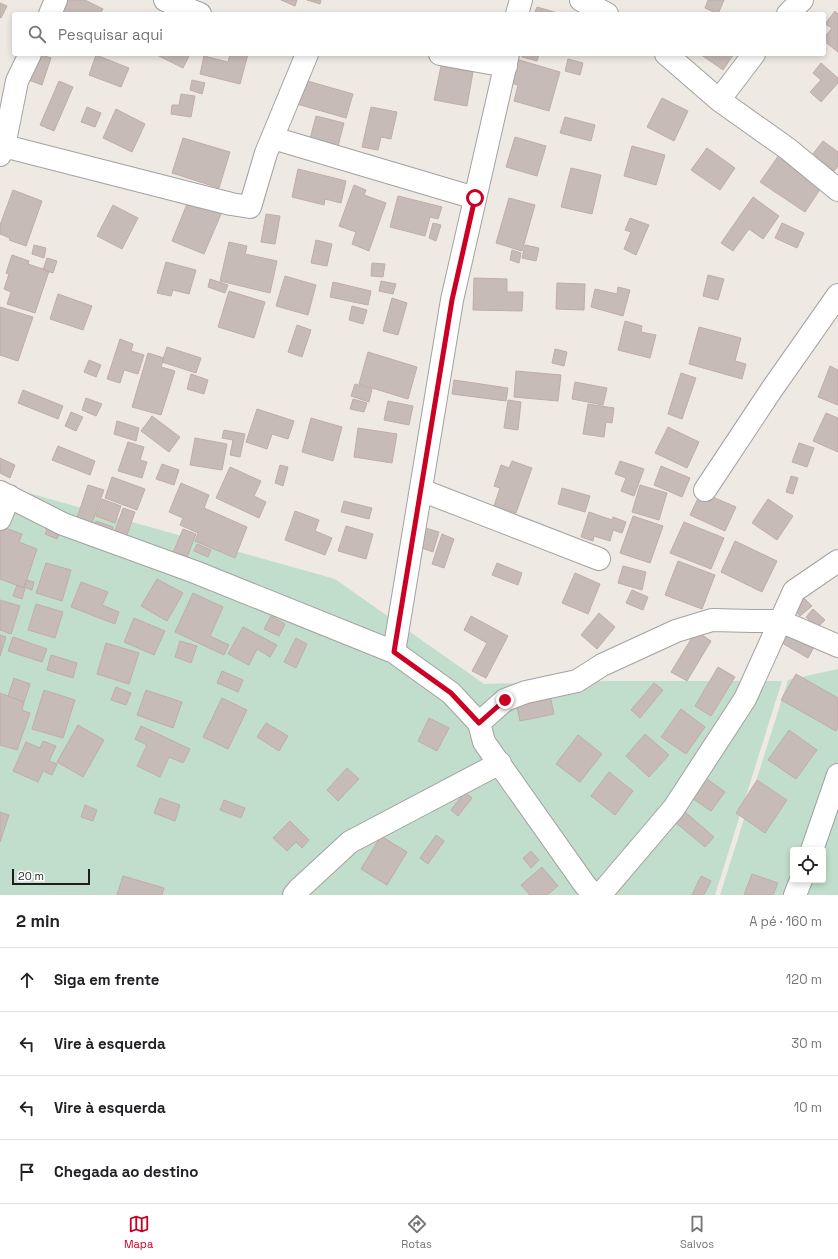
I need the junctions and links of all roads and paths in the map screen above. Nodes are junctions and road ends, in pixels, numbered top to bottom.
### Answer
1 (56, 0) edge
2 (165, 0) edge
3 (520, 0) edge
4 (581, 0) edge
5 (802, 0) edge
6 (51, 12) edge
7 (195, 12) edge
8 (517, 12) edge
9 (603, 12) edge
10 (790, 12) edge
11 (28, 56) edge
12 (306, 56) edge
13 (462, 56) edge
14 (668, 56) edge
15 (752, 56) edge
16 (507, 60) edge
17 (8, 77) edge
18 (719, 100) junction
19 (273, 138) junction
20 (2, 150) edge
21 (838, 190) edge
22 (475, 198) junction
23 (838, 295) edge
24 (420, 490) junction
25 (705, 490) dead end
26 (5, 494) edge
27 (0, 519) edge
28 (600, 559) dead end
29 (838, 561) edge
30 (780, 621) junction
31 (838, 646) edge
32 (394, 652) junction
33 (479, 723) junction
34 (500, 763) junction
35 (838, 775) edge
36 (813, 847) edge
37 (800, 883) edge
38 (589, 892) edge
39 (294, 895) edge
40 (795, 895) edge

1 - 6 street
2 - 7 street
3 - 8 street
4 - 9 street
5 - 10 street
11 - 17 street
12 - 19 street
13 - 16 street
14 - 18 street
15 - 18 street
16 - 22 street
17 - 20 street
18 - 21 street
19 - 20 street
19 - 22 street
22 - 24 street
23 - 25 street
24 - 28 street
24 - 32 street
26 - 27 street
26 - 32 street
29 - 30 street
30 - 31 street
30 - 33 street
30 - 38 street
32 - 33 street
33 - 34 street
34 - 38 street
34 - 39 street
35 - 36 street
37 - 40 street

